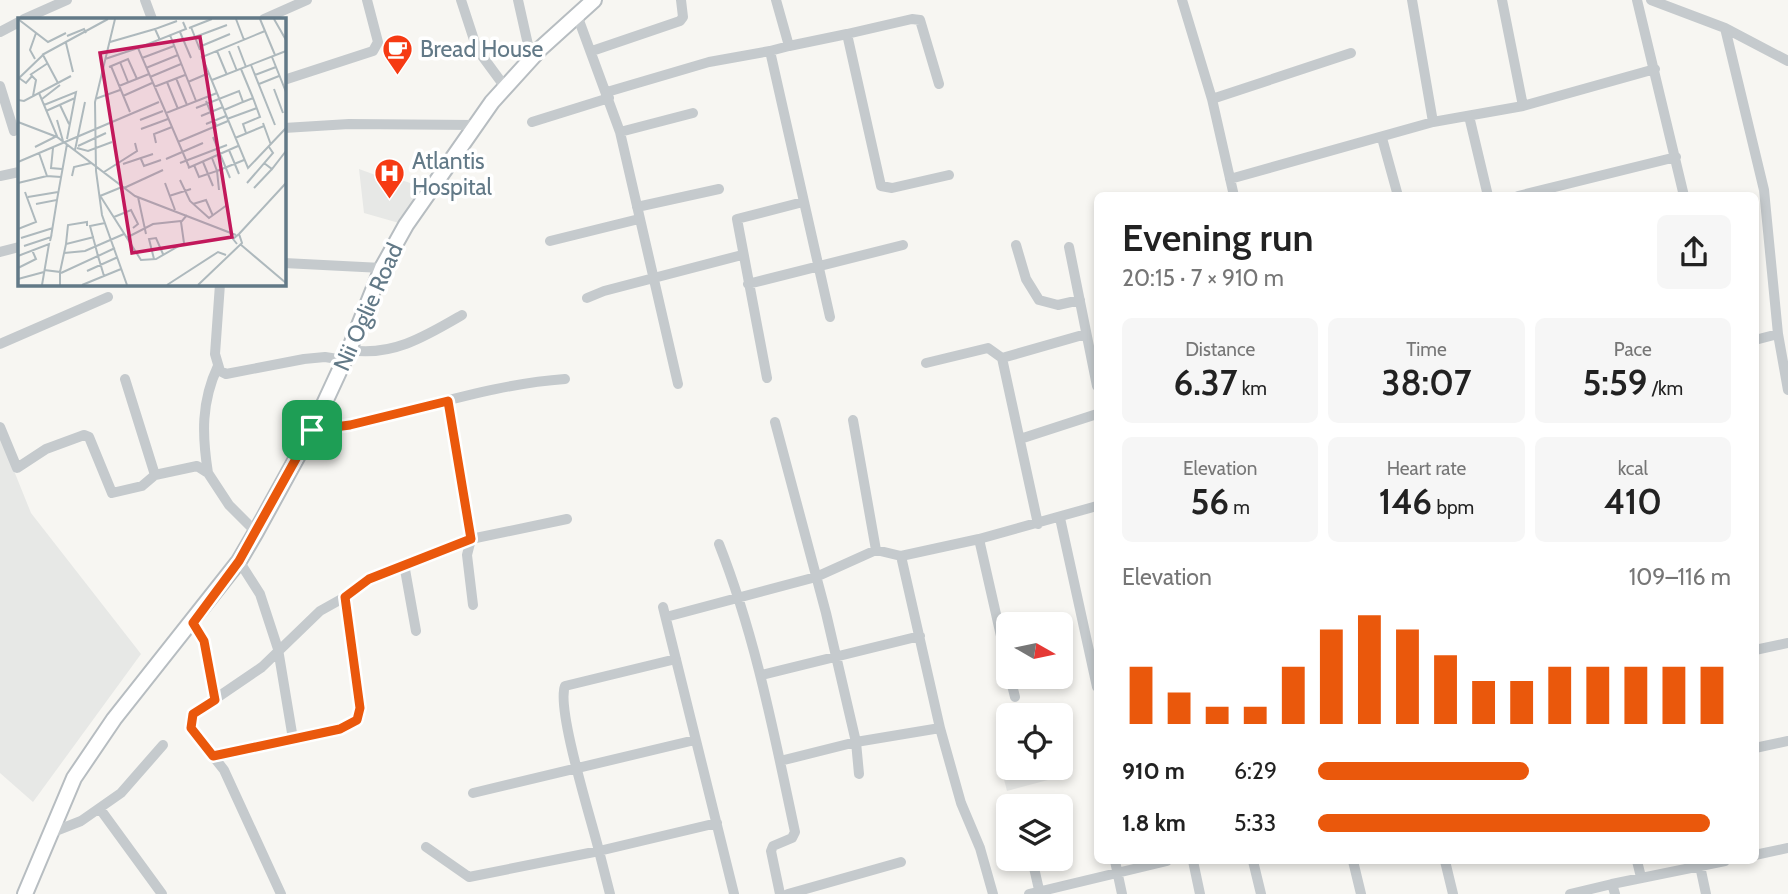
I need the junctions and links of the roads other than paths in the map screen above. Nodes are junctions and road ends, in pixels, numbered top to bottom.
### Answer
1 (68, 0) edge
2 (145, 0) edge
3 (307, 0) edge
4 (367, 0) edge
5 (461, 0) edge
6 (518, 0) edge
7 (681, 0) edge
8 (1182, 0) edge
9 (1412, 0) edge
10 (1502, 0) edge
11 (1637, 0) edge
12 (1651, 0) edge
13 (591, 1) edge
14 (779, 1) edge
15 (577, 15) junction
16 (31, 18) edge
17 (152, 18) edge
18 (266, 18) edge
19 (18, 23) edge
20 (1726, 28) junction
21 (0, 32) edge
22 (847, 34) junction
23 (789, 46) junction
24 (592, 51) junction
25 (770, 51) junction
26 (1352, 53) dead end
27 (531, 58) junction
28 (1788, 61) edge
29 (1655, 69) junction
30 (285, 80) edge
31 (939, 84) dead end
32 (0, 86) edge
33 (505, 87) junction
34 (608, 95) junction
35 (1212, 99) junction
36 (1523, 106) junction
37 (693, 113) dead end
38 (1469, 116) junction
39 (532, 122) dead end
40 (1433, 122) junction
41 (475, 125) junction
42 (285, 128) edge
43 (13, 131) dead end
44 (620, 132) junction
45 (1382, 138) junction
46 (1676, 157) junction
47 (18, 172) edge
48 (949, 175) dead end
49 (0, 176) edge
50 (1230, 179) junction
51 (719, 189) dead end
52 (1233, 192) edge
53 (1397, 192) edge
54 (1487, 192) edge
55 (1534, 192) edge
56 (1683, 192) edge
57 (803, 202) junction
58 (637, 207) junction
59 (639, 219) junction
60 (551, 241) dead end
61 (903, 245) dead end
62 (1016, 245) dead end
63 (18, 247) edge
64 (1069, 247) dead end
65 (0, 252) edge
66 (742, 255) junction
67 (285, 263) edge
68 (382, 268) junction
69 (817, 268) junction
70 (653, 277) junction
71 (748, 284) junction
72 (220, 285) edge
73 (108, 296) dead end
74 (587, 298) dead end
75 (1080, 300) junction
76 (462, 314) dead end
77 (830, 317) dead end
78 (1086, 334) junction
79 (1778, 334) junction
80 (1759, 339) edge
81 (0, 344) edge
82 (347, 355) junction
83 (1002, 358) junction
84 (926, 363) dead end
85 (218, 366) junction
86 (1094, 372) edge
87 (767, 378) dead end
88 (125, 379) dead end
89 (565, 379) dead end
90 (678, 384) dead end
91 (1788, 390) edge
92 (448, 401) junction
93 (1094, 415) edge
94 (853, 420) dead end
95 (775, 422) dead end
96 (0, 426) edge
97 (312, 430) junction
98 (1020, 439) junction
99 (208, 473) junction
100 (155, 475) junction
101 (1094, 507) edge
102 (1060, 517) junction
103 (567, 519) dead end
104 (1038, 524) junction
105 (256, 531) junction
106 (471, 539) junction
107 (979, 539) junction
108 (719, 544) dead end
109 (876, 550) junction
110 (901, 556) junction
111 (239, 561) junction
112 (404, 564) junction
113 (816, 577) junction
114 (345, 597) junction
115 (741, 599) junction
116 (473, 605) dead end
117 (996, 614) edge
118 (193, 623) junction
119 (416, 631) dead end
120 (920, 636) junction
121 (1788, 643) edge
122 (278, 649) junction
123 (1759, 649) edge
124 (836, 658) junction
125 (676, 659) junction
126 (1094, 673) edge
127 (762, 675) junction
128 (1013, 690) edge
129 (1015, 697) dead end
130 (215, 700) junction
131 (940, 728) junction
132 (293, 739) junction
133 (695, 740) junction
134 (856, 741) junction
135 (1788, 741) edge
136 (163, 745) dead end
137 (1759, 747) edge
138 (213, 756) junction
139 (780, 761) junction
140 (578, 769) junction
141 (859, 774) dead end
142 (473, 793) dead end
143 (100, 809) junction
144 (717, 823) junction
145 (53, 832) junction
146 (426, 846) dead end
147 (1788, 848) edge
148 (599, 851) junction
149 (1759, 854) edge
150 (901, 862) dead end
151 (1116, 864) edge
152 (1155, 864) edge
153 (1194, 864) edge
154 (1254, 864) edge
155 (1354, 864) edge
156 (1446, 864) edge
157 (1638, 864) edge
158 (1710, 864) edge
159 (1700, 866) junction
160 (1033, 871) edge
161 (1118, 873) junction
162 (1641, 877) junction
163 (1613, 889) edge
164 (23, 892) edge
165 (1036, 893) edge
166 (162, 894) edge
167 (281, 894) edge
168 (610, 894) edge
169 (734, 894) edge
170 (780, 894) edge
171 (788, 894) edge
172 (993, 894) edge
173 (1122, 894) edge
174 (1200, 894) edge
175 (1261, 894) edge
176 (1361, 894) edge
177 (1453, 894) edge
178 (1570, 894) edge
179 (1706, 894) edge

1 - 16 street
2 - 17 street
3 - 18 street
4 - 30 street
5 - 33 street
6 - 27 street
7 - 24 street
8 - 35 street
9 - 40 street
10 - 36 street
11 - 29 street
12 - 20 street
13 - 15 street, Nii Oglie Road
14 - 23 street
15 - 24 street
15 - 27 street, Nii Oglie Road
19 - 21 street
20 - 28 street
20 - 79 street
22 - 23 street
22 - 31 street
22 - 48 street
23 - 25 street
24 - 34 street
25 - 34 street
25 - 57 street
26 - 35 street
27 - 33 street, Nii Oglie Road
29 - 36 street
29 - 46 street
32 - 43 street
33 - 41 street, Nii Oglie Road
34 - 39 street
34 - 44 street
35 - 50 street
36 - 38 street
37 - 44 street
38 - 40 street
38 - 54 street
40 - 45 street
41 - 42 street
41 - 68 street, Nii Oglie Road
44 - 58 street
45 - 50 street
45 - 53 street
46 - 55 street
46 - 56 street
47 - 49 street
50 - 52 street
51 - 58 street
57 - 66 street
57 - 69 street
58 - 59 street
59 - 60 street
59 - 70 street
61 - 69 street
62 - 75 street
63 - 65 street
64 - 75 street
66 - 70 street
66 - 71 street
67 - 68 street
68 - 82 street, Nii Oglie Road
69 - 71 street
69 - 77 street
70 - 74 street
70 - 90 street
71 - 87 street
72 - 85 street
73 - 81 street
75 - 78 street
76 - 82 street
78 - 83 street
78 - 86 street
79 - 80 street
79 - 91 street
82 - 85 street
82 - 97 street, Nii Oglie Road
83 - 84 street
83 - 98 street
85 - 99 street
88 - 100 street
89 - 92 street
92 - 97 street
92 - 106 street
93 - 98 street
94 - 109 street
95 - 113 street
96 - 100 street
97 - 105 street, Nii Oglie Road
98 - 104 street
99 - 100 street
99 - 105 street
101 - 102 street
102 - 104 street
102 - 126 street
103 - 106 street
104 - 107 street
105 - 111 street, Nii Oglie Road
106 - 112 street
106 - 116 street
107 - 110 street
107 - 117 street
108 - 115 street
109 - 110 street
109 - 113 street
110 - 120 street
111 - 118 street, Nii Oglie Road
111 - 122 street
112 - 114 street
112 - 119 street
113 - 115 street
113 - 124 street
114 - 122 street
114 - 132 street
115 - 125 street
115 - 127 street
118 - 130 street
118 - 145 street, Nii Oglie Road
120 - 124 street
120 - 131 street
121 - 123 street
122 - 130 street
122 - 132 street
124 - 127 street
124 - 134 street
125 - 133 street
125 - 140 street
127 - 139 street
128 - 129 street
130 - 138 street
131 - 134 street
131 - 172 street
132 - 138 street
133 - 140 street
133 - 144 street
134 - 139 street
134 - 141 street
135 - 137 street
136 - 143 street
138 - 167 street
139 - 170 street
140 - 142 street
140 - 148 street
143 - 145 street
143 - 166 street
144 - 148 street
144 - 169 street
145 - 164 street, Nii Oglie Road
146 - 148 street
147 - 149 street
148 - 168 street
150 - 171 street
151 - 161 street
152 - 161 street
153 - 174 street
154 - 175 street
155 - 176 street
156 - 177 street
157 - 162 street
158 - 159 street
159 - 162 street
159 - 179 street
160 - 165 street
161 - 165 street
161 - 173 street
162 - 163 street
163 - 178 street

